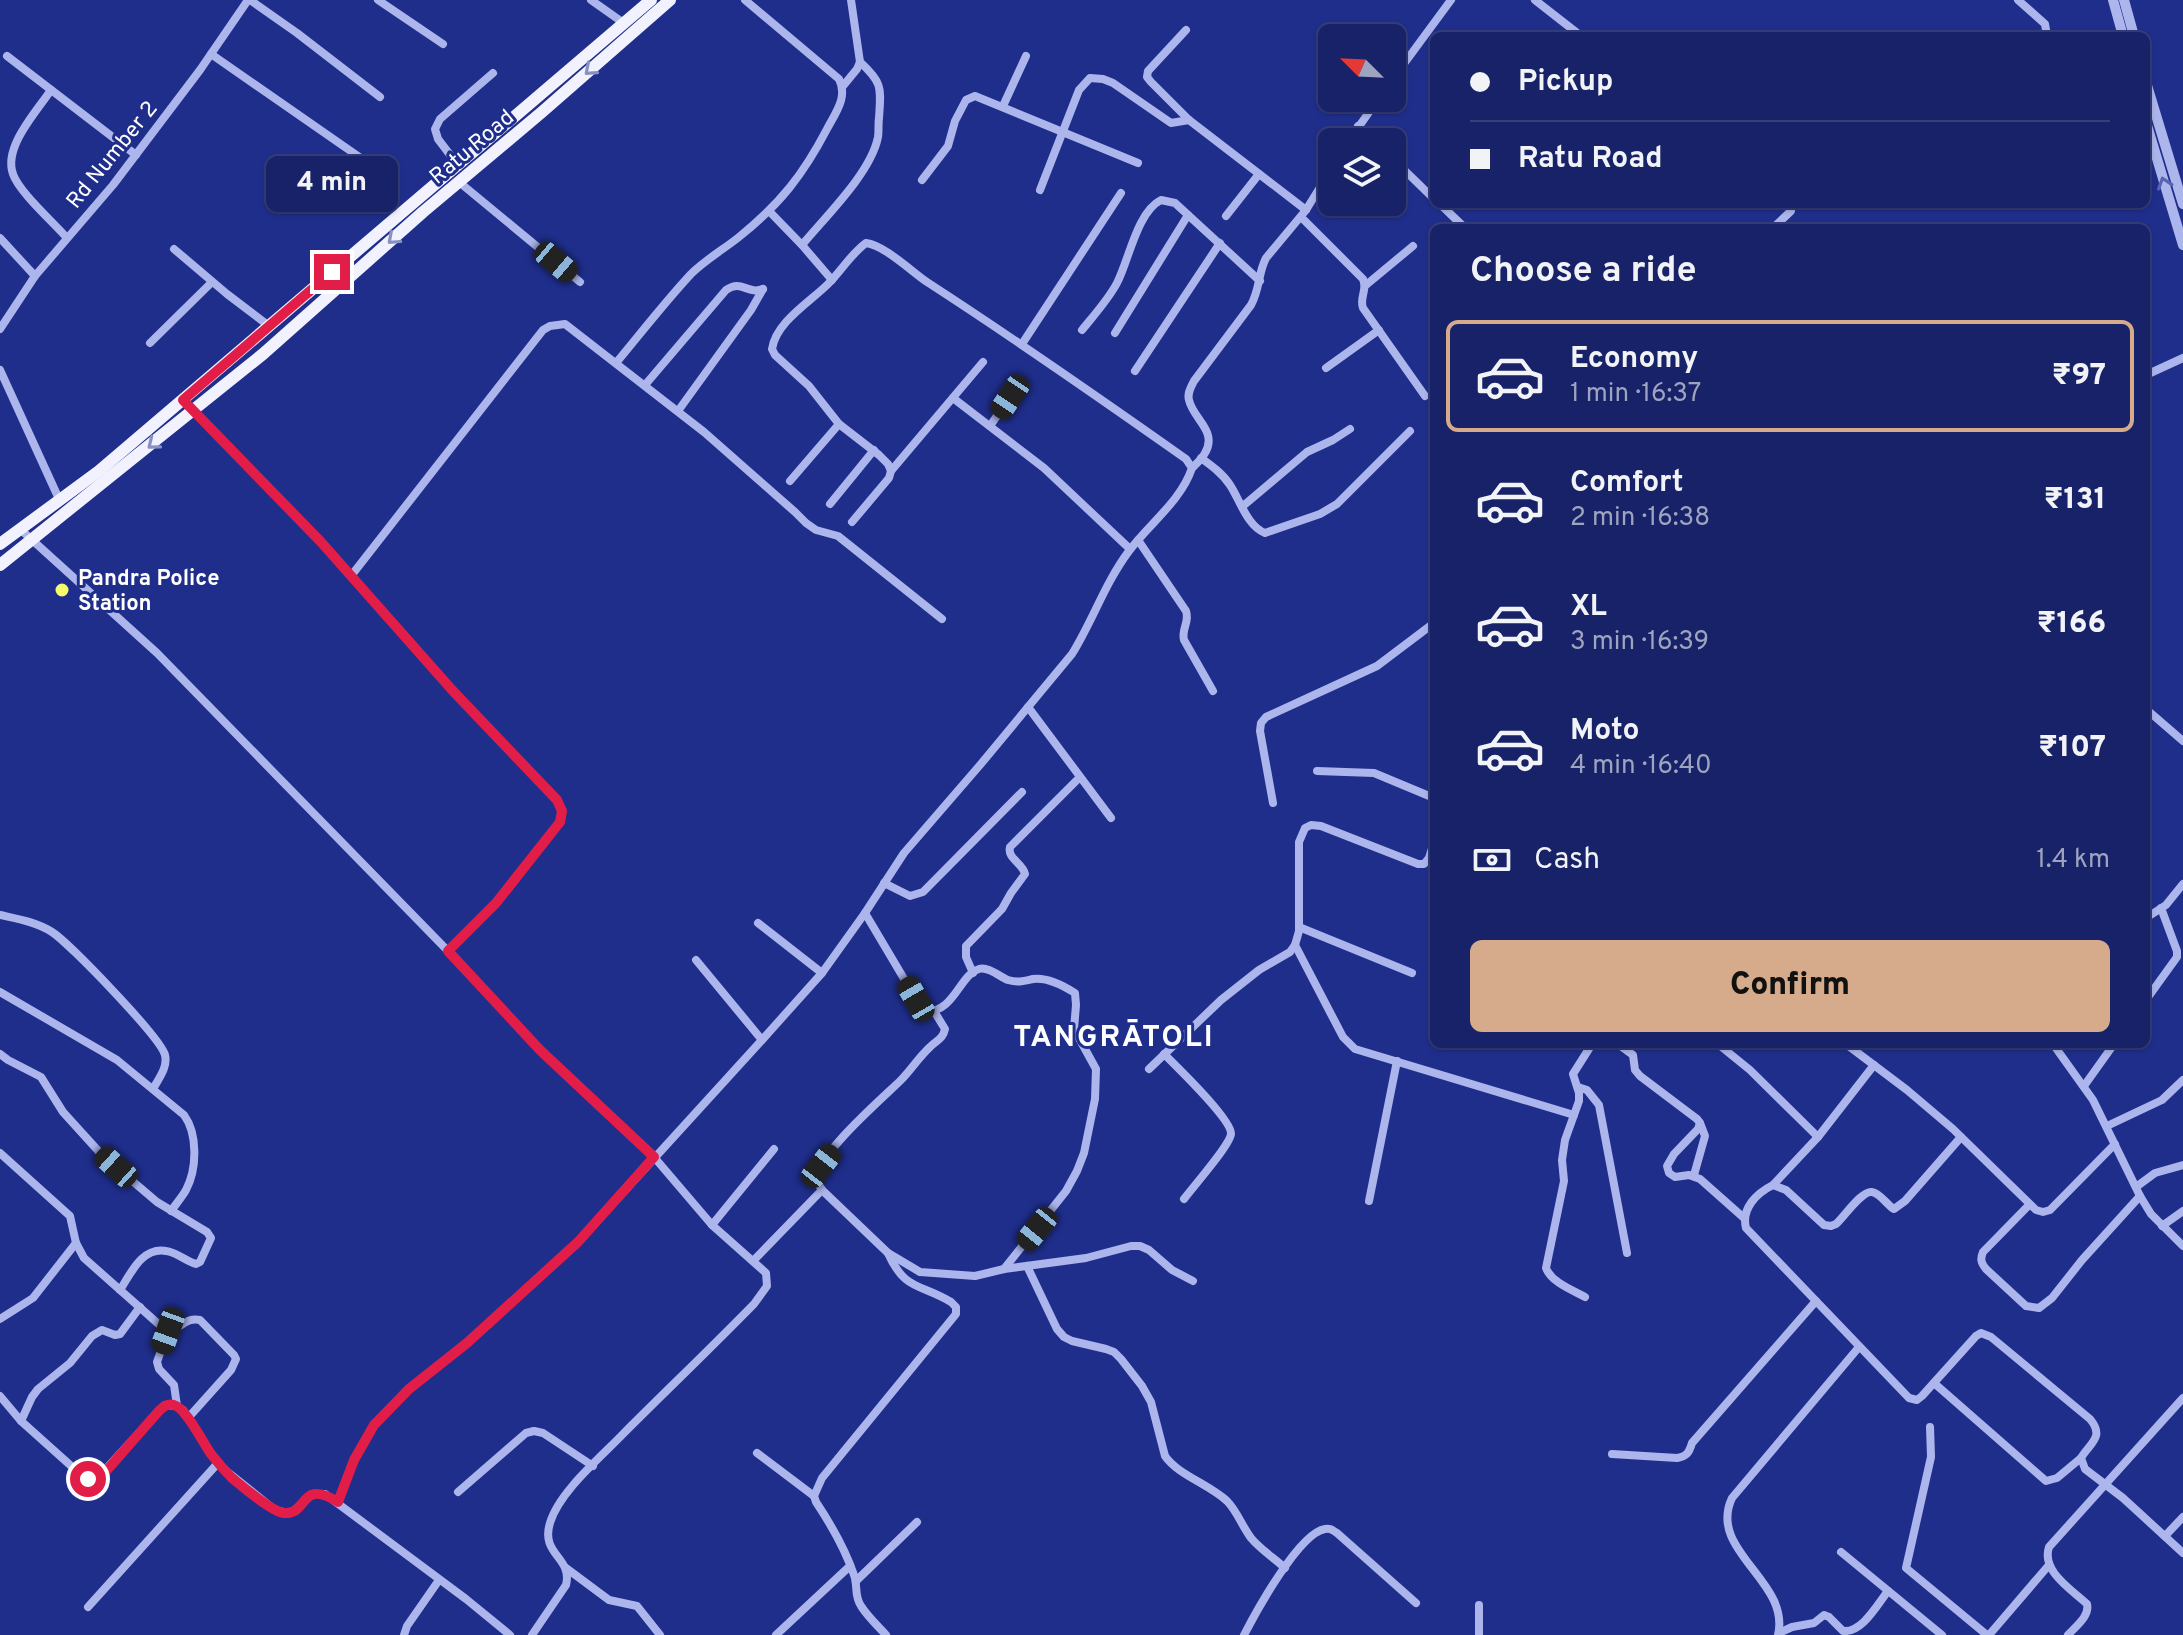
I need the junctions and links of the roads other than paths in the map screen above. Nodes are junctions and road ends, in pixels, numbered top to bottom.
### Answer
1 (249, 0) edge
2 (378, 0) edge
3 (591, 0) edge
4 (651, 0) edge
5 (670, 0) edge
6 (745, 0) edge
7 (851, 0) edge
8 (1451, 0) edge
9 (1535, 0) edge
10 (2018, 0) edge
11 (2113, 0) edge
12 (2124, 0) edge
13 (625, 24) junction
14 (1186, 30) dead end
15 (1576, 32) edge
16 (2046, 32) edge
17 (2122, 32) edge
18 (2133, 32) edge
19 (443, 44) dead end
20 (211, 54) junction
21 (7, 56) dead end
22 (1026, 56) dead end
23 (1406, 61) edge
24 (860, 62) junction
25 (493, 73) dead end
26 (843, 86) junction
27 (51, 90) junction
28 (2150, 95) edge
29 (380, 97) dead end
30 (1003, 106) junction
31 (1368, 112) edge
32 (1189, 120) junction
33 (1358, 126) edge
34 (1063, 131) junction
35 (2150, 135) edge
36 (136, 155) junction
37 (365, 161) dead end
38 (1138, 163) dead end
39 (457, 164) junction
40 (1406, 172) edge
41 (1259, 174) junction
42 (922, 180) dead end
43 (459, 182) junction
44 (1040, 190) dead end
45 (1318, 190) edge
46 (1121, 193) dead end
47 (1430, 195) edge
48 (2183, 204) edge
49 (1444, 208) edge
50 (1791, 208) edge
51 (769, 211) junction
52 (1303, 213) junction
53 (1188, 215) junction
54 (1226, 216) dead end
55 (1461, 224) edge
56 (1777, 224) edge
57 (66, 237) junction
58 (0, 238) edge
59 (1220, 243) junction
60 (802, 245) junction
61 (2183, 245) edge
62 (1413, 246) dead end
63 (174, 249) dead end
64 (35, 276) junction
65 (832, 280) junction
66 (1260, 281) junction
67 (212, 282) junction
68 (580, 282) dead end
69 (1366, 285) junction
70 (1, 325) edge
71 (269, 326) junction
72 (1082, 330) dead end
73 (1379, 330) junction
74 (1115, 333) dead end
75 (150, 343) dead end
76 (1022, 344) junction
77 (2183, 358) edge
78 (983, 362) dead end
79 (616, 363) junction
80 (1326, 368) dead end
81 (0, 370) edge
82 (1135, 371) dead end
83 (2150, 373) edge
84 (645, 385) junction
85 (1425, 396) dead end
86 (1010, 397) dead end
87 (953, 398) junction
88 (183, 400) junction
89 (678, 411) junction
90 (193, 412) junction
91 (839, 424) junction
92 (990, 426) junction
93 (1350, 429) dead end
94 (1410, 431) dead end
95 (874, 450) junction
96 (1201, 458) junction
97 (1192, 468) junction
98 (891, 471) junction
99 (790, 481) dead end
100 (59, 499) junction
101 (830, 504) dead end
102 (1243, 506) junction
103 (852, 522) dead end
104 (20, 529) junction
105 (33, 540) junction
106 (1138, 540) junction
107 (0, 544) edge
108 (1130, 549) junction
109 (0, 565) edge
110 (351, 576) junction
111 (942, 619) dead end
112 (1430, 626) edge
113 (1213, 691) dead end
114 (1028, 707) junction
115 (2150, 716) edge
116 (2183, 741) edge
117 (1317, 771) dead end
118 (1080, 777) junction
119 (1022, 792) dead end
120 (1430, 796) edge
121 (1273, 803) dead end
122 (1111, 818) dead end
123 (1430, 855) edge
124 (884, 883) junction
125 (2183, 884) edge
126 (2161, 908) junction
127 (865, 913) junction
128 (0, 915) edge
129 (2150, 915) edge
130 (758, 923) dead end
131 (1299, 927) junction
132 (2179, 942) edge
133 (1295, 945) junction
134 (448, 951) junction
135 (696, 960) dead end
136 (822, 973) junction
137 (973, 973) junction
138 (1412, 973) dead end
139 (0, 992) edge
140 (2150, 994) edge
141 (934, 1011) junction
142 (762, 1040) junction
143 (1589, 1048) edge
144 (1625, 1048) edge
145 (1723, 1048) edge
146 (1851, 1048) edge
147 (2056, 1048) edge
148 (2111, 1048) edge
149 (1164, 1054) junction
150 (1, 1056) edge
151 (1397, 1061) junction
152 (1874, 1065) junction
153 (1149, 1069) dead end
154 (2183, 1080) edge
155 (2084, 1086) junction
156 (1578, 1087) junction
157 (153, 1089) junction
158 (1574, 1115) junction
159 (1700, 1123) junction
160 (2107, 1126) junction
161 (1818, 1137) junction
162 (1961, 1137) junction
163 (2115, 1144) junction
164 (774, 1149) dead end
165 (0, 1153) edge
166 (654, 1157) junction
167 (2183, 1165) edge
168 (1694, 1175) junction
169 (1773, 1185) junction
170 (822, 1190) junction
171 (2138, 1192) junction
172 (1184, 1199) dead end
173 (1369, 1201) dead end
174 (2029, 1205) junction
175 (171, 1211) junction
176 (2183, 1211) edge
177 (1744, 1218) junction
178 (712, 1225) junction
179 (2162, 1226) junction
180 (76, 1243) junction
181 (2183, 1246) edge
182 (888, 1253) junction
183 (1627, 1253) dead end
184 (753, 1261) junction
185 (1027, 1266) junction
186 (1004, 1269) junction
187 (1193, 1281) dead end
188 (120, 1290) junction
189 (1585, 1297) dead end
190 (1816, 1301) junction
191 (140, 1307) junction
192 (0, 1319) edge
193 (168, 1331) junction
194 (1859, 1347) junction
195 (1934, 1383) junction
196 (0, 1396) edge
197 (2183, 1398) edge
198 (177, 1406) junction
199 (188, 1418) junction
200 (21, 1421) junction
201 (1930, 1427) dead end
202 (757, 1453) dead end
203 (1612, 1454) dead end
204 (2081, 1458) junction
205 (218, 1463) junction
206 (593, 1466) junction
207 (2106, 1484) junction
208 (458, 1492) dead end
209 (814, 1496) junction
210 (338, 1502) junction
211 (2183, 1517) edge
212 (917, 1522) dead end
213 (2165, 1536) junction
214 (1841, 1552) dead end
215 (2183, 1553) edge
216 (2049, 1565) junction
217 (850, 1566) junction
218 (565, 1567) junction
219 (1285, 1568) junction
220 (439, 1580) junction
221 (856, 1581) junction
222 (1888, 1591) junction
223 (1416, 1603) dead end
224 (1479, 1605) dead end
225 (88, 1607) dead end
226 (1779, 1634) edge
227 (404, 1635) edge
228 (510, 1635) edge
229 (532, 1635) edge
230 (660, 1635) edge
231 (776, 1635) edge
232 (886, 1635) edge
233 (1244, 1635) edge
234 (1479, 1635) edge
235 (1942, 1635) edge
236 (1988, 1635) edge
237 (2068, 1635) edge

1 - 20 street, Rd Number 2
1 - 29 street
2 - 19 street
3 - 13 street
4 - 13 main road, Ratu Road
5 -> 43 main road, Ratu Road
6 - 26 street
7 - 24 street
8 - 23 street
9 - 15 street
10 - 16 street
11 - 17 street
12 - 18 street
13 - 39 main road, Ratu Road
14 - 32 street
20 - 36 street, Rd Number 2
20 - 37 street
21 - 27 street
22 - 30 street
24 - 26 street
24 - 60 street
25 - 39 street
26 - 51 street
27 - 36 street
27 - 57 street
28 - 48 street
30 - 34 street
30 - 42 street
31 - 33 street
32 - 34 street
32 - 41 street
34 - 38 street
34 - 44 street
61 -> 35 street
36 - 57 street, Rd Number 2
39 - 71 main road, Ratu Road
40 - 47 street
41 - 52 street
41 - 54 street
43 - 68 street
43 -> 90 main road, Ratu Road
45 - 52 street
46 - 76 street
49 - 55 street
50 - 56 street
51 - 60 street
51 - 79 street
52 - 66 street
52 - 69 street
53 - 59 street
53 - 72 street
53 - 74 street
57 - 64 street, Rd Number 2
58 - 64 street
59 - 66 street
59 - 82 street
60 - 65 street
62 - 69 street
63 - 67 street
64 - 70 street, Rd Number 2
65 - 76 street
65 - 91 street
66 - 96 street
67 - 71 street
67 - 75 street
69 - 73 street
71 - 88 main road, Ratu Road
73 - 80 street
73 - 85 street
76 - 97 street
77 - 83 street
78 - 87 street
79 - 84 street
79 - 110 street
81 - 100 street
84 - 89 street
84 - 89 street
86 - 92 street
87 - 92 street
87 - 98 street
88 - 90 street
88 - 100 main road, Ratu Road
89 - 111 street
90 -> 105 main road, Ratu Road
90 - 110 street
91 - 95 street
91 - 99 street
92 - 108 street
93 - 102 street
94 - 102 street
95 - 98 street
95 - 101 street
96 - 97 street
96 - 102 street
97 - 106 street
98 - 103 street
100 - 104 main road, Ratu Road
104 - 105 street
104 - 107 main road, Ratu Road
105 - 109 main road, Ratu Road
105 - 134 street
106 - 108 street
106 - 113 street
108 - 114 street
110 - 134 street
112 - 121 street
114 - 118 street
114 - 124 street
115 - 116 street
117 - 120 street
118 - 122 street
118 - 137 street
119 - 124 street
123 - 131 street
124 - 127 street
125 - 126 street
126 - 129 street
126 - 132 street
127 - 136 street
127 - 141 street
128 - 157 street
130 - 136 street
131 - 133 street
131 - 138 street
132 - 140 street
133 - 149 street
133 - 151 street
134 - 166 street
135 - 142 street
136 - 142 street
137 - 141 street
137 - 186 street
139 - 157 street
141 - 170 street
142 - 166 street
143 - 156 street
144 - 159 street
145 - 161 street
146 - 152 street
147 - 155 street
148 - 155 street
149 - 153 street
149 - 172 street
150 - 175 street
151 - 158 street
151 - 173 street
152 - 161 street
152 - 162 street
154 - 160 street
155 - 160 street
156 - 158 street
156 - 183 street
157 - 175 street
158 - 189 street
159 - 168 street
159 - 168 street
160 - 163 street
161 - 169 street
162 - 169 street
162 - 174 street
163 - 171 street
163 - 174 street
164 - 178 street
165 - 180 street
166 - 178 street
166 - 210 street
167 - 171 street
168 - 177 street
169 - 177 street
170 - 182 street
170 - 184 street
171 - 174 street
171 - 179 street
175 - 188 street
176 - 179 street
177 - 190 street
178 - 184 street
179 - 181 street
180 - 188 street
180 - 192 street
182 - 186 street
182 - 209 street
184 - 206 street
185 - 186 street
185 - 187 street
185 - 219 street
188 - 191 street
190 - 194 street
190 - 203 street
191 - 193 street
191 - 200 street
193 - 198 street
193 - 199 street
194 - 195 street
194 - 226 street
195 - 204 street
195 - 204 street
196 - 200 street
197 - 207 street
198 - 199 street
198 - 200 street
199 - 205 street
201 - 236 street
202 - 209 street
204 - 207 street
205 - 210 street
205 - 225 street
206 - 208 street
206 - 218 street
207 - 213 street
207 - 216 street
209 - 217 street
210 - 220 street
211 - 213 street
212 - 221 street
213 - 215 street
214 - 222 street
216 - 236 street
216 - 237 street
217 - 221 street
217 - 231 street
218 - 229 street
218 - 230 street
219 - 223 street
219 - 233 street
220 - 227 street
220 - 228 street
221 - 232 street
222 - 226 street
222 - 235 street
224 - 234 street

